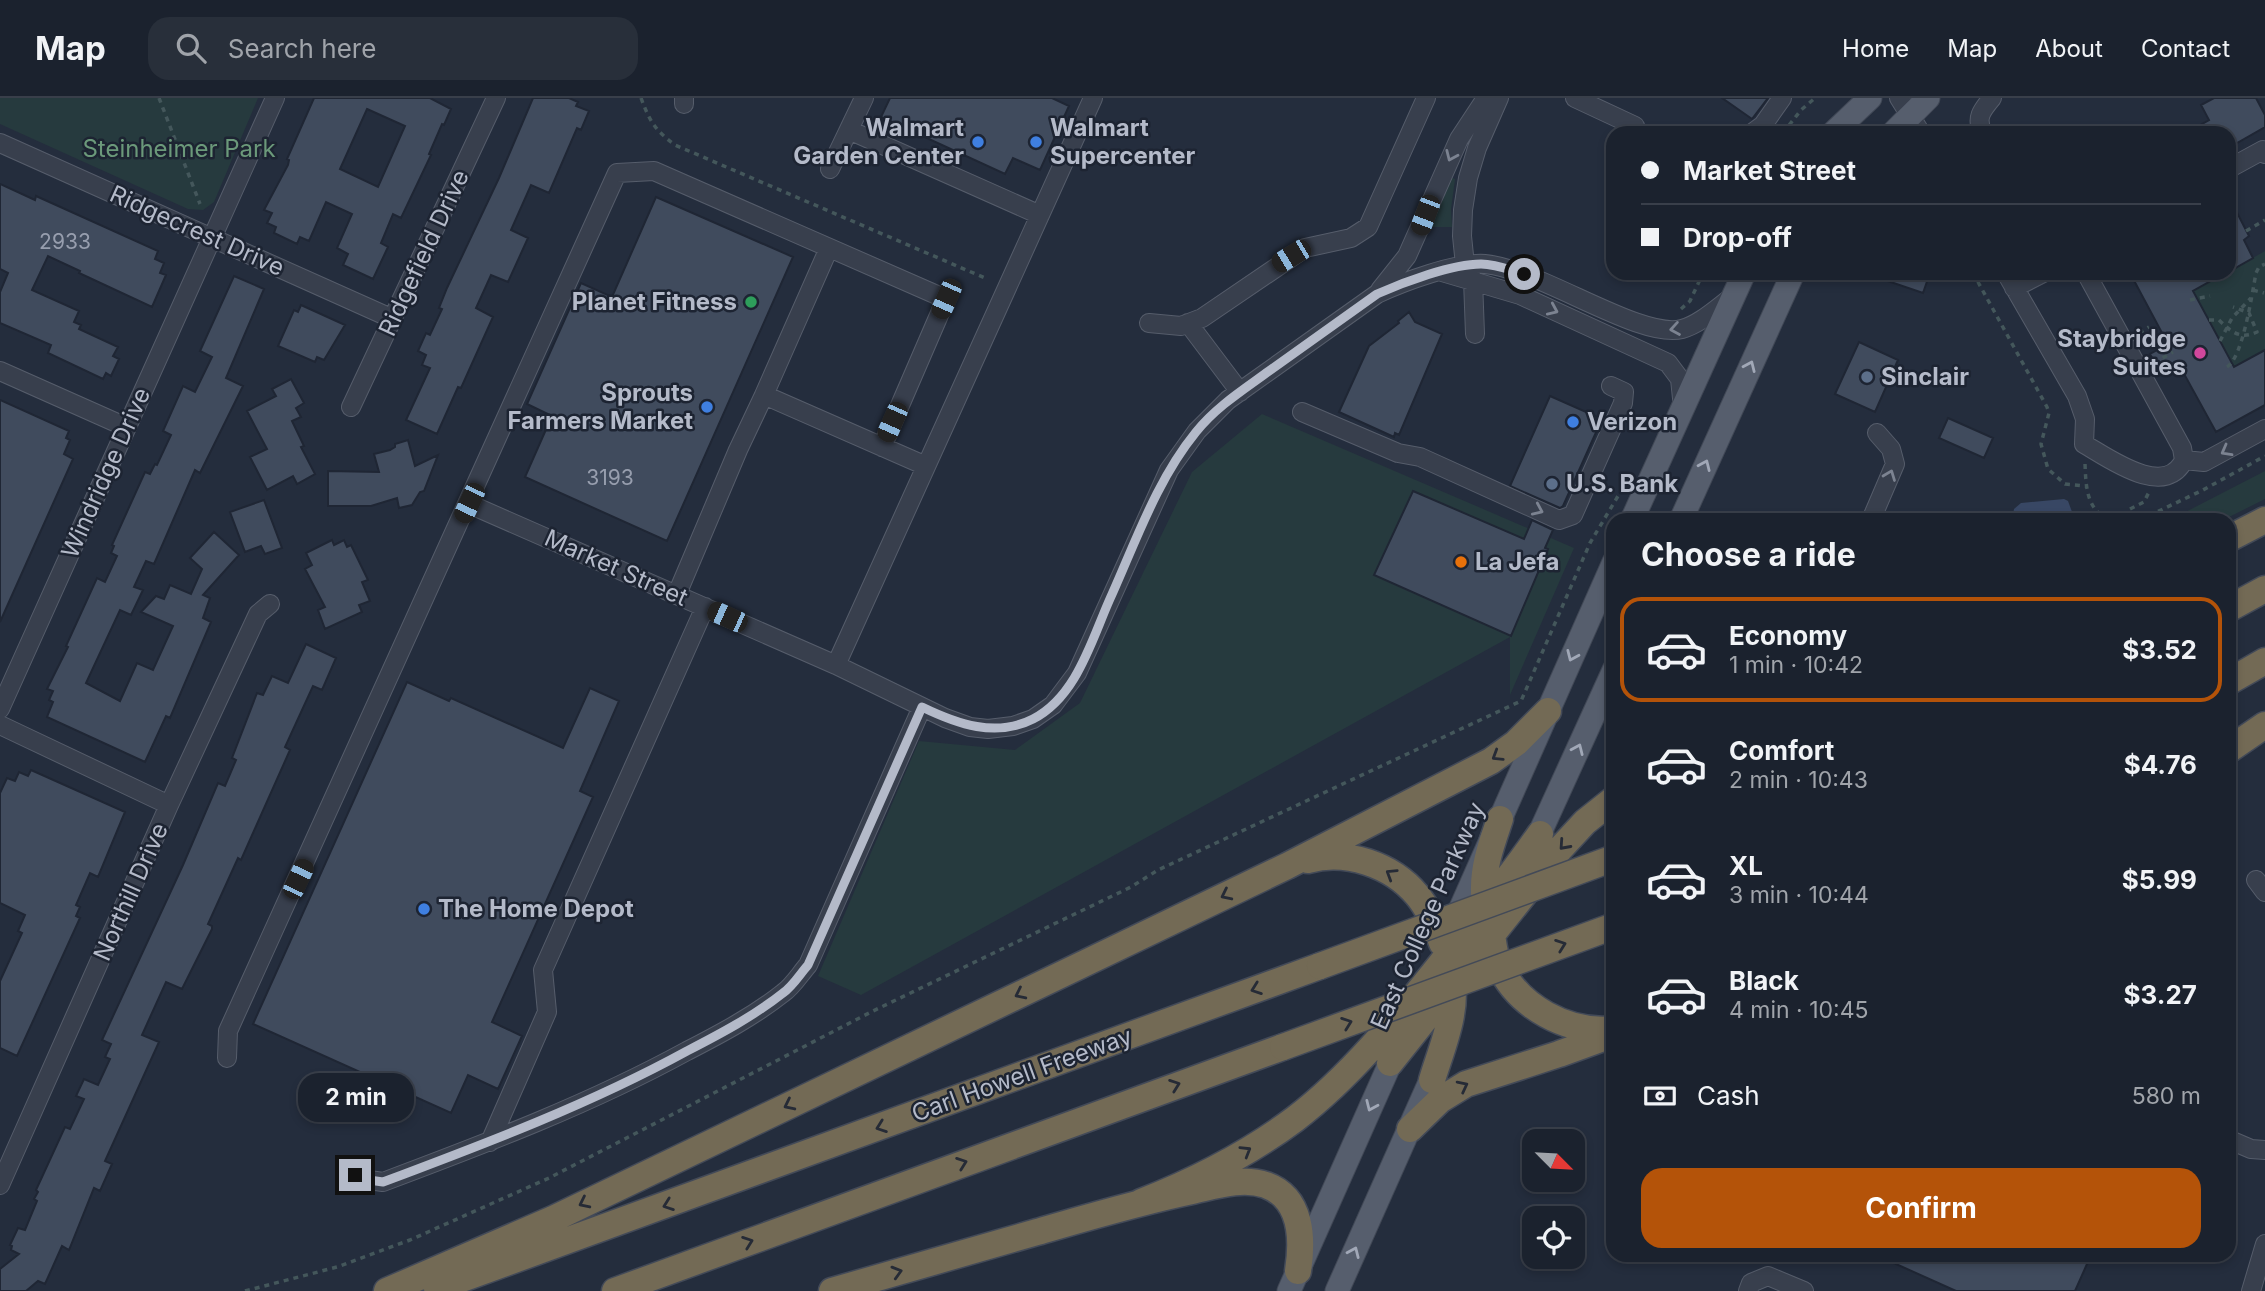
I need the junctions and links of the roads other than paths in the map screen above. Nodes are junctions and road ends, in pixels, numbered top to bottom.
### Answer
1 (275, 98) edge
2 (496, 98) edge
3 (864, 98) edge
4 (1093, 98) edge
5 (1426, 98) edge
6 (1486, 98) edge
7 (1499, 98) edge
8 (1575, 98) edge
9 (1782, 98) edge
10 (1870, 98) edge
11 (1928, 98) edge
12 (1992, 98) edge
13 (1910, 111) edge
14 (1633, 126) edge
15 (1762, 126) edge
16 (1840, 126) edge
17 (1898, 126) edge
18 (1979, 126) edge
19 (849, 130) junction
20 (0, 143) edge
21 (2265, 154) edge
22 (2236, 165) edge
23 (830, 169) dead end
24 (1040, 215) junction
25 (212, 238) junction
26 (828, 248) junction
27 (1469, 273) junction
28 (1741, 280) edge
29 (1790, 280) edge
30 (2010, 280) edge
31 (2090, 280) edge
32 (1377, 294) junction
33 (1734, 295) junction
34 (393, 318) junction
35 (1149, 323) dead end
36 (1188, 323) junction
37 (1475, 334) dead end
38 (0, 371) edge
39 (1611, 386) dead end
40 (1240, 392) junction
41 (764, 395) junction
42 (351, 407) dead end
43 (1683, 408) junction
44 (1302, 412) dead end
45 (126, 427) junction
46 (2265, 429) edge
47 (1877, 433) dead end
48 (881, 447) junction
49 (2184, 460) junction
50 (926, 466) junction
51 (469, 503) junction
52 (1635, 513) edge
53 (1684, 513) edge
54 (1874, 513) edge
55 (2265, 520) edge
56 (2236, 535) edge
57 (1606, 580) edge
58 (2265, 589) edge
59 (677, 594) junction
60 (270, 604) dead end
61 (2236, 605) edge
62 (705, 607) junction
63 (2265, 661) edge
64 (836, 665) junction
65 (2236, 678) edge
66 (1606, 688) edge
67 (922, 707) junction
68 (0, 709) edge
69 (1548, 710) junction
70 (0, 725) edge
71 (2265, 725) edge
72 (2236, 746) edge
73 (169, 805) junction
74 (1606, 805) edge
75 (1500, 819) junction
76 (1540, 834) junction
77 (1606, 861) edge
78 (1287, 866) junction
79 (1486, 906) junction
80 (1606, 929) edge
81 (1493, 935) junction
82 (1445, 952) junction
83 (1441, 981) junction
84 (1606, 1029) edge
85 (1606, 1037) edge
86 (227, 1058) dead end
87 (1390, 1063) joint
88 (1432, 1080) junction
89 (1410, 1129) junction
90 (490, 1142) junction
91 (2236, 1143) edge
92 (2265, 1150) edge
93 (355, 1175) dead end
94 (0, 1185) edge
95 (1141, 1202) junction
96 (2265, 1244) edge
97 (1293, 1281) edge
98 (387, 1291) edge
99 (429, 1291) edge
100 (615, 1291) edge
101 (832, 1291) edge
102 (1337, 1291) edge
103 (1748, 1291) edge
104 (1804, 1291) edge
105 (2251, 1291) edge

1 - 25 street, Windridge Drive
2 - 34 street, Ridgefield Drive
3 - 19 street
4 - 24 street
5 - 36 street
6 -> 32 street
7 - 27 street
8 - 14 street
9 - 15 street
10 - 16 main road
11 - 13 main road
12 - 18 street
13 - 17 main road
19 - 23 street
19 - 24 street
20 - 25 street, Ridgecrest Drive
21 - 22 street
24 - 50 street
25 - 34 street, Ridgecrest Drive
25 - 45 street, Windridge Drive
26 - 41 street
26 - 48 street
26 - 51 street
27 - 32 street, Market Street
33 -> 27 street, Market Street
27 - 37 street
27 -> 43 street, Market Street
28 - 33 main road
53 -> 29 main road
30 - 49 street
31 - 49 street
32 - 40 street, Market Street
33 - 43 main road
34 - 42 street, Ridgefield Drive
35 - 36 street
36 - 40 street
38 - 45 street
44 -> 39 street
40 - 67 street, Market Street
41 - 48 street
41 - 59 street
43 - 52 main road
45 - 68 street, Windridge Drive
46 -> 49 street
54 -> 47 street
48 - 50 street
50 - 64 street
51 - 59 street, Market Street
51 - 86 street
55 - 56 highway
57 -> 69 main road, East College Parkway
58 - 61 highway
59 - 62 street, Market Street
60 - 73 street, Northill Drive
62 - 64 street, Market Street
62 - 90 street
63 - 65 highway
64 - 67 street, Market Street
76 -> 66 main road
67 - 90 street
69 - 75 main road, East College Parkway
69 -> 78 highway
70 - 73 street
71 - 72 highway
73 - 94 street, Northill Drive
74 -> 81 highway
75 - 79 highway
75 - 82 main road, East College Parkway
76 - 79 highway
76 - 81 main road
77 -> 99 highway, Carl Howell Freeway, bridge
82 -> 78 highway
78 -> 98 highway
79 - 81 highway
79 - 82 highway
100 -> 80 highway, bridge
81 - 83 highway
81 - 84 highway
81 - 88 main road
82 - 83 highway
83 - 87 highway
83 - 88 highway
95 -> 83 highway
89 -> 85 highway
87 -> 97 main road, East College Parkway
88 - 89 main road
102 -> 89 main road
90 - 93 street
91 - 92 street
95 - 97 highway
101 -> 95 highway
96 - 105 street
103 - 104 street

